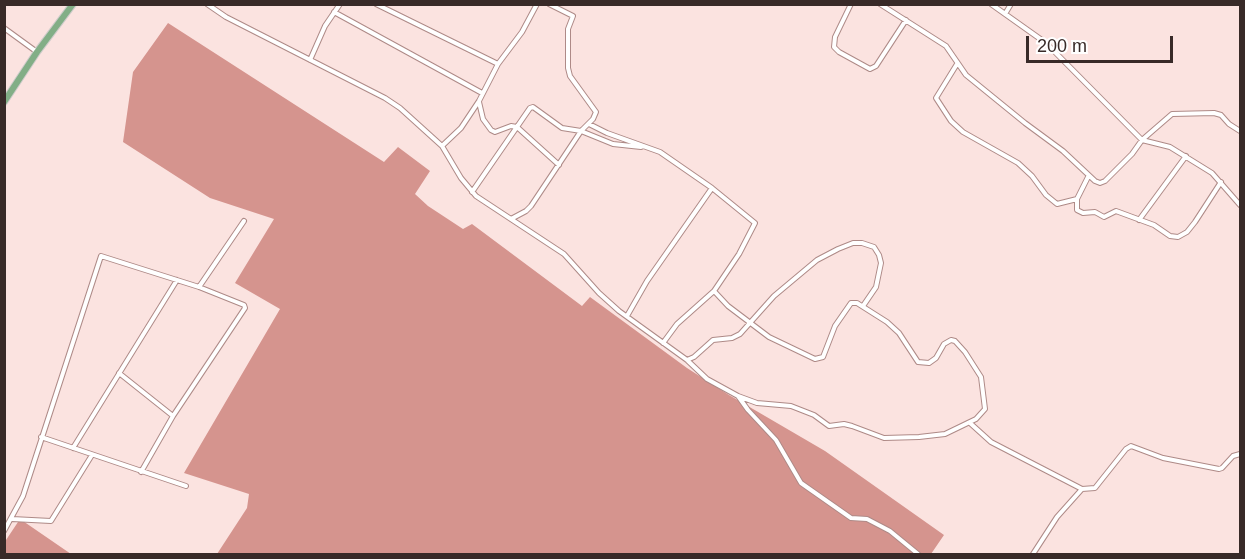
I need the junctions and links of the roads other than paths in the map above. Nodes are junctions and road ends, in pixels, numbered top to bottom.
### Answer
1 (74, 4) edge
2 (207, 4) edge
3 (330, 4) edge
4 (340, 4) edge
5 (376, 4) edge
6 (537, 4) edge
7 (549, 4) edge
8 (851, 4) edge
9 (880, 4) edge
10 (991, 4) edge
11 (1011, 4) edge
12 (336, 11) junction
13 (1005, 14) junction
14 (906, 20) junction
15 (4, 28) edge
16 (37, 52) junction
17 (310, 60) junction
18 (957, 63) junction
19 (498, 64) junction
20 (482, 93) junction
21 (479, 101) junction
22 (4, 102) edge
23 (589, 124) junction
24 (517, 127) junction
25 (581, 131) junction
26 (1240, 131) edge
27 (1142, 140) junction
28 (442, 146) junction
29 (645, 147) junction
30 (1186, 156) junction
31 (559, 165) junction
32 (1088, 176) junction
33 (1221, 182) junction
34 (712, 188) junction
35 (472, 192) junction
36 (1077, 199) junction
37 (1240, 205) edge
38 (511, 219) junction
39 (244, 220) dead end
40 (1139, 220) junction
41 (177, 280) junction
42 (199, 287) junction
43 (714, 291) junction
44 (863, 306) junction
45 (627, 316) junction
46 (750, 323) junction
47 (663, 344) junction
48 (687, 360) junction
49 (119, 373) junction
50 (738, 396) junction
51 (173, 417) junction
52 (970, 423) junction
53 (41, 437) junction
54 (73, 448) junction
55 (1240, 454) edge
56 (92, 455) junction
57 (141, 472) junction
58 (186, 486) dead end
59 (1082, 489) junction
60 (12, 519) junction
61 (4, 531) edge
62 (918, 555) edge
63 (1033, 555) edge

1 - 16 highway
2 - 17 street
3 - 12 street
4 - 12 street
5 - 19 street
6 - 19 street
7 - 23 street
8 - 14 street
9 - 14 street
10 - 13 street
11 - 13 street
12 - 17 street
12 - 20 street
13 - 27 street
14 - 18 street
15 - 16 street
16 - 22 highway
17 - 28 street
18 - 32 street
18 - 36 street
19 - 20 street
20 - 21 street
21 - 24 street
21 - 28 street
23 - 25 street
23 - 29 street
24 - 25 street
24 - 31 street
24 - 35 street
25 - 29 street
25 - 31 street
26 - 27 street
27 - 30 street
27 - 32 street
28 - 35 street
29 - 34 street
30 - 33 street
30 - 40 street
31 - 38 street
32 - 36 street
33 - 37 street
33 - 40 street
34 - 43 street
34 - 45 street
35 - 38 street
36 - 40 street
38 - 45 street
39 - 42 street
41 - 42 street
41 - 49 street
41 - 53 street
42 - 51 street
43 - 46 street
43 - 47 street
44 - 46 street
44 - 46 street
44 - 52 street
45 - 47 street
46 - 48 street
47 - 48 street
48 - 50 street
49 - 51 street
49 - 54 street
50 - 52 street
50 - 62 street
51 - 57 street
52 - 59 street
53 - 54 street
53 - 60 street
54 - 56 street
55 - 59 street
56 - 57 street
56 - 60 street
57 - 58 street
59 - 63 street
60 - 61 street

